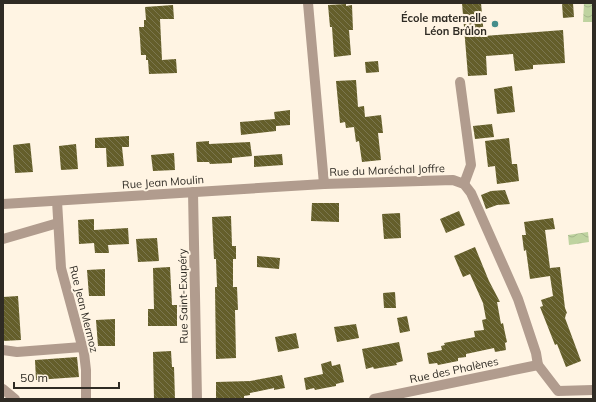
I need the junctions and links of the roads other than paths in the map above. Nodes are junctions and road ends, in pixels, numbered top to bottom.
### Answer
1 (308, 3) edge
2 (460, 82) dead end
3 (324, 184) junction
4 (464, 184) junction
5 (193, 192) junction
6 (57, 201) junction
7 (3, 204) edge
8 (58, 223) junction
9 (3, 238) edge
10 (82, 347) junction
11 (3, 350) edge
12 (538, 365) junction
13 (3, 389) edge
14 (593, 390) edge
15 (560, 395) edge
16 (15, 399) edge
17 (86, 399) edge
18 (197, 399) edge
19 (374, 399) edge

1 - 3 street, Rue du Maréchal Joffre
2 - 4 street
3 - 4 street, Rue du Maréchal Joffre
3 - 5 street, Rue Jean Moulin
4 - 12 street
5 - 6 street, Rue Jean Moulin
5 - 18 street, Rue Saint-Exupéry
6 - 7 street, Rue Jean Moulin
6 - 8 street, Rue Jean Mermoz
8 - 9 street
8 - 10 street, Rue Jean Mermoz
10 - 11 street
10 - 17 street, Rue Jean Mermoz
12 - 15 street
12 - 19 street, Rue des Phalènes
13 - 16 street
14 - 15 street

